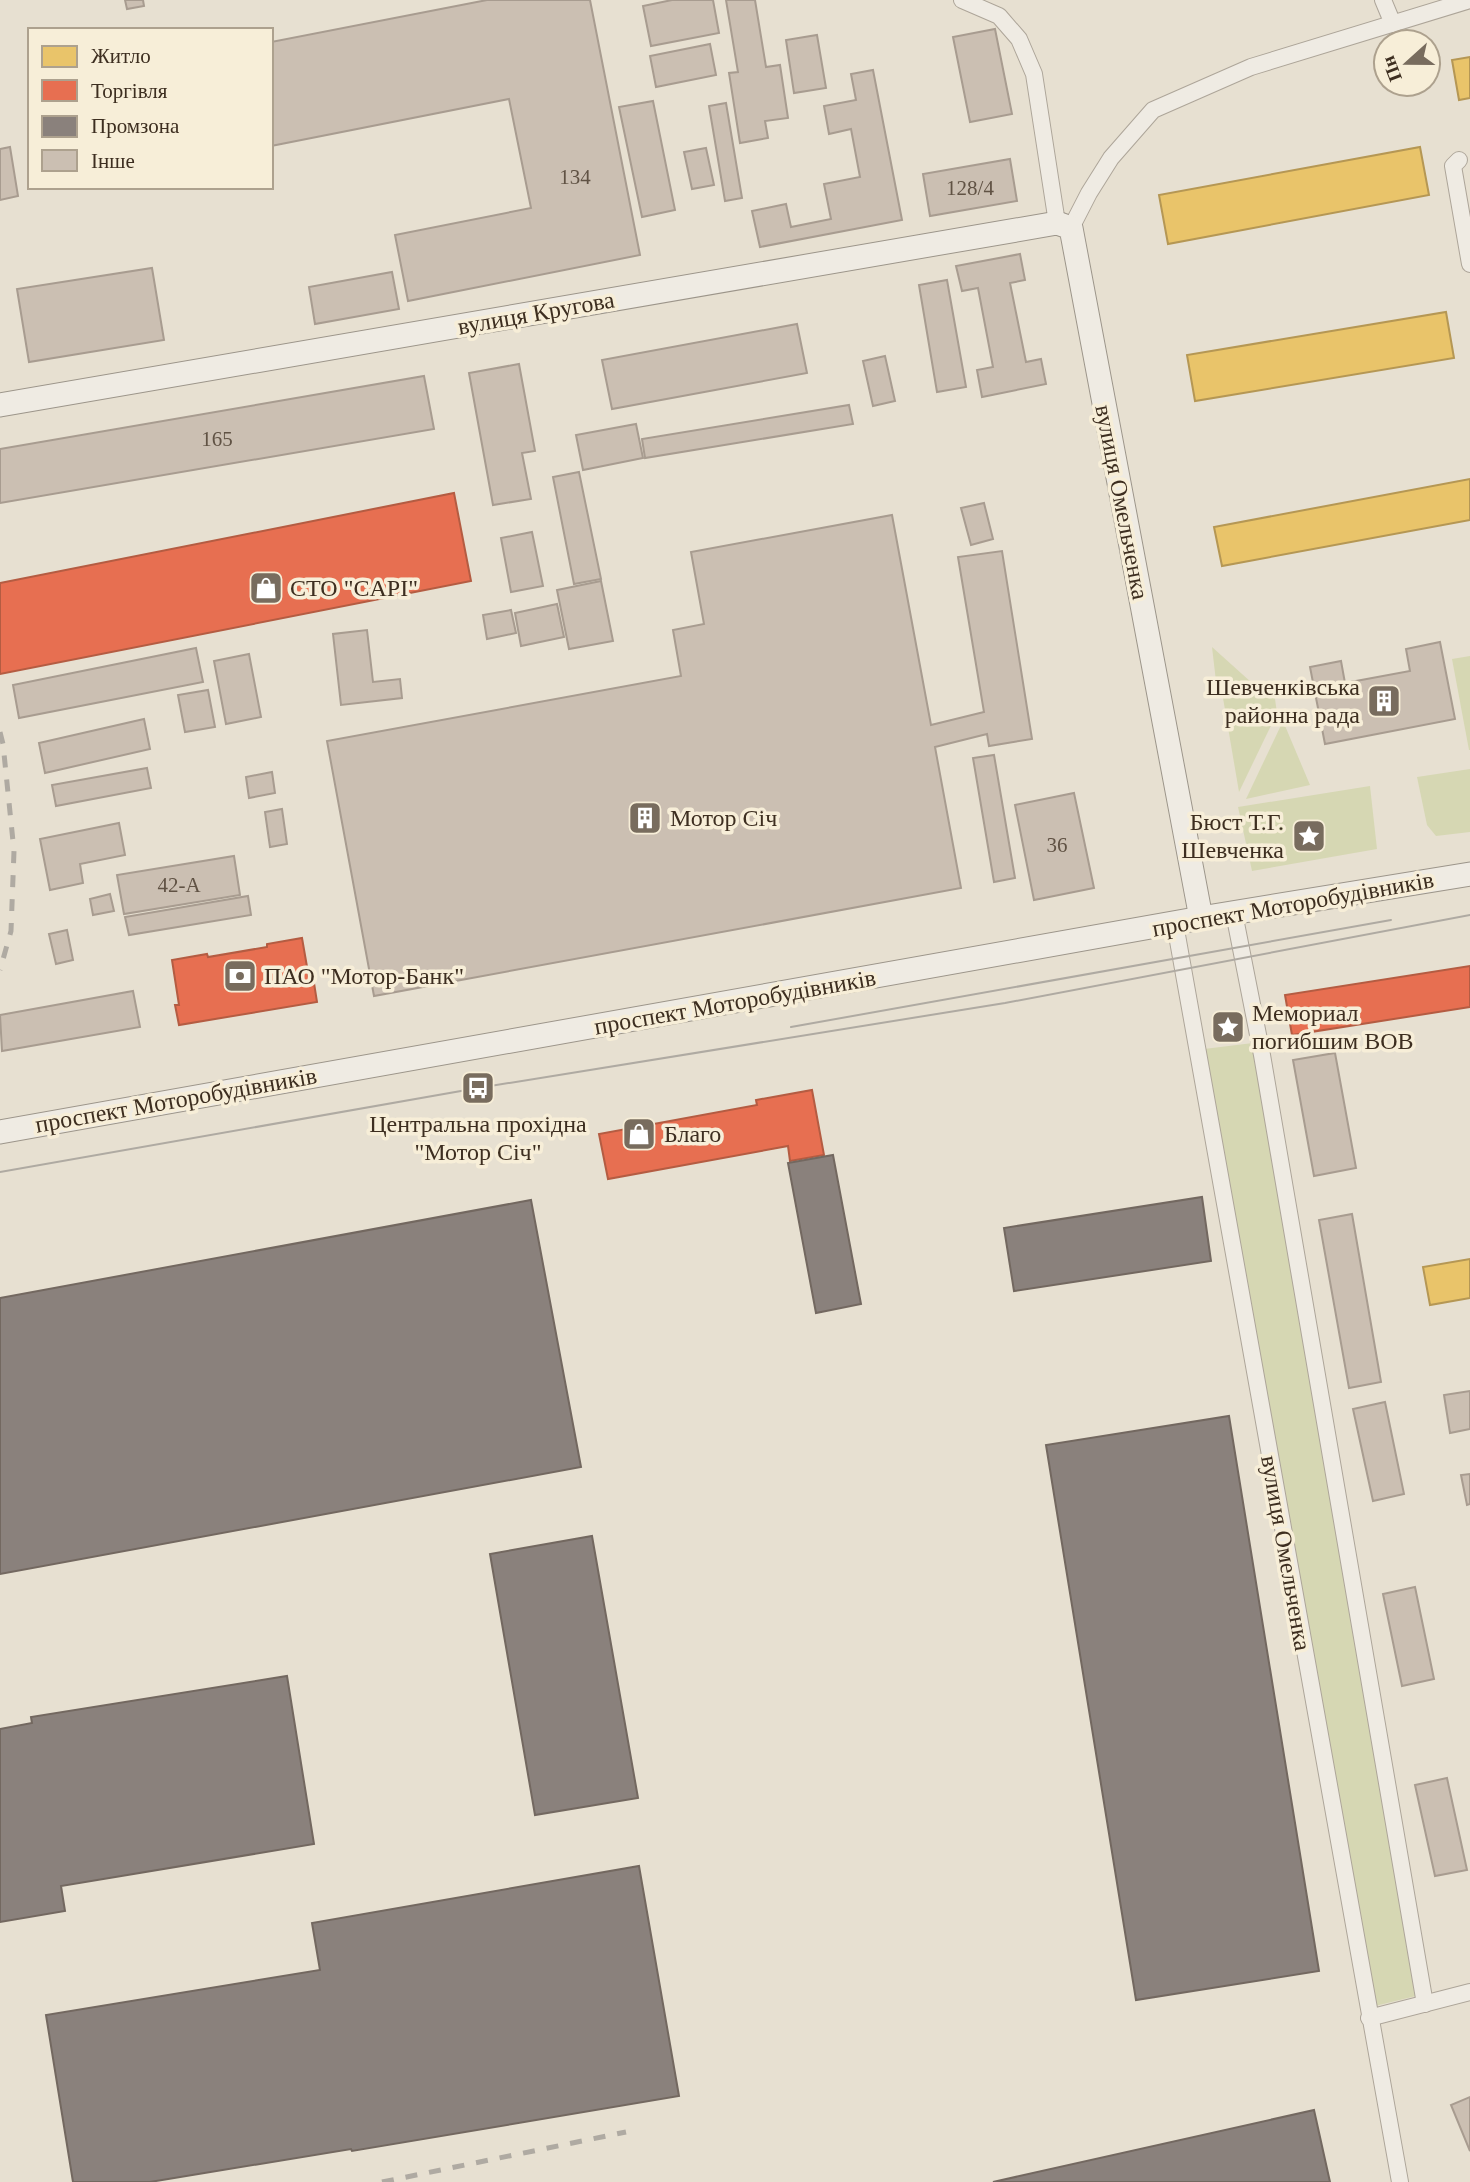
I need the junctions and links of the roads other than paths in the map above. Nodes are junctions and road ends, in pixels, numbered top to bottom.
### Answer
1 (962, 0) edge
2 (1383, 0) edge
3 (1470, 0) edge
4 (1393, 24) junction
5 (1459, 160) dead end
6 (1064, 226) junction
7 (1470, 264) edge
8 (0, 405) edge
9 (1470, 874) edge
10 (1234, 913) junction
11 (1201, 918) junction
12 (1175, 924) junction
13 (0, 1132) edge
14 (1470, 1992) edge
15 (1425, 2004) junction
16 (1369, 2018) junction
17 (1400, 2182) edge

1 - 6 street
2 - 4 street
3 - 4 street
4 - 6 street
5 - 7 street
6 - 8 street, вулиця Кругова
6 - 11 street, вулиця Омельченка
9 - 10 street, проспект Моторобудівників
10 - 11 street, проспект Моторобудівників
10 - 15 street
11 - 12 street, проспект Моторобудівників
12 - 13 street, проспект Моторобудівників
12 - 16 street, вулиця Омельченка
14 - 15 street
15 - 16 street
16 - 17 street, вулиця Омельченка

